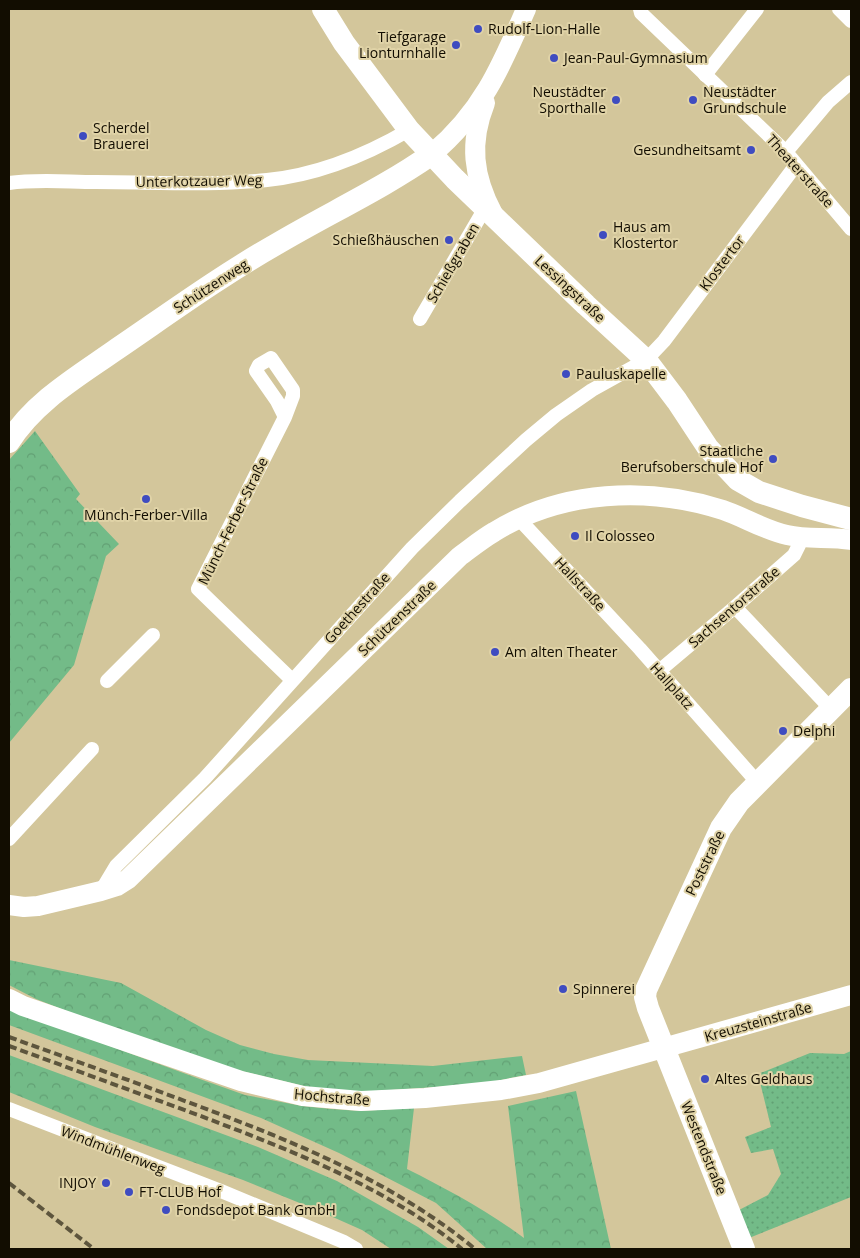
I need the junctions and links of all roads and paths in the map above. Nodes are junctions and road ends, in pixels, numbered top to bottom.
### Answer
1 (323, 9) edge
2 (526, 9) edge
3 (640, 9) edge
4 (757, 9) edge
5 (839, 9) edge
6 (851, 21) edge
7 (705, 75) junction
8 (495, 79) junction
9 (851, 82) edge
10 (409, 130) junction
11 (786, 152) junction
12 (432, 154) junction
13 (796, 165) junction
14 (9, 183) edge
15 (490, 213) junction
16 (851, 229) edge
17 (420, 319) dead end
18 (646, 360) junction
19 (285, 417) dead end
20 (9, 442) edge
21 (519, 519) junction
22 (851, 519) edge
23 (800, 537) junction
24 (851, 540) edge
25 (735, 607) junction
26 (153, 635) dead end
27 (640, 649) joint
28 (659, 671) junction
29 (292, 680) junction
30 (107, 681) dead end
31 (851, 689) edge
32 (831, 709) junction
33 (92, 749) dead end
34 (758, 783) junction
35 (9, 839) edge
36 (101, 891) junction
37 (9, 904) edge
38 (851, 995) edge
39 (9, 999) edge
40 (664, 1048) junction
41 (9, 1109) edge
42 (356, 1249) edge
43 (744, 1249) edge

1 - 10 main road, Lessingstraße
2 - 8 street
3 - 7 street, Theaterstraße
4 - 7 street
5 - 6 street
7 - 11 street, Theaterstraße
8 - 12 street
8 - 15 street
9 - 11 street
10 - 12 main road, Lessingstraße
10 - 14 street, Unterkotzauer Weg
11 - 13 street, Theaterstraße
12 - 15 main road, Lessingstraße
12 - 20 main road, Schützenweg
13 - 16 street, Theaterstraße
13 - 18 street, Klostertor
15 - 17 street, Schießgraben
15 - 18 main road, Lessingstraße
18 - 22 main road, Lessingstraße
18 - 29 street, Goethestraße
19 - 29 street, Münch-Ferber-Straße
21 - 23 street, Schützenstraße
21 - 27 street, Hallstraße
21 - 36 street, Schützenstraße
23 - 24 street, Schützenstraße
23 - 25 street, Sachsentorstraße
25 - 28 street, Sachsentorstraße
25 - 32 street
26 - 30 street
27 - 28 street, Hallplatz
28 - 34 street, Hallplatz
29 - 36 street, Goethestraße
31 - 32 main road, Poststraße
32 - 34 main road, Poststraße
33 - 35 street
34 - 40 main road, Poststraße
36 - 37 street, Schützenstraße
38 - 40 street, Kreuzsteinstraße
39 - 40 street, Hochstraße
40 - 43 main road, Westendstraße
41 - 42 street, Windmühlenweg

